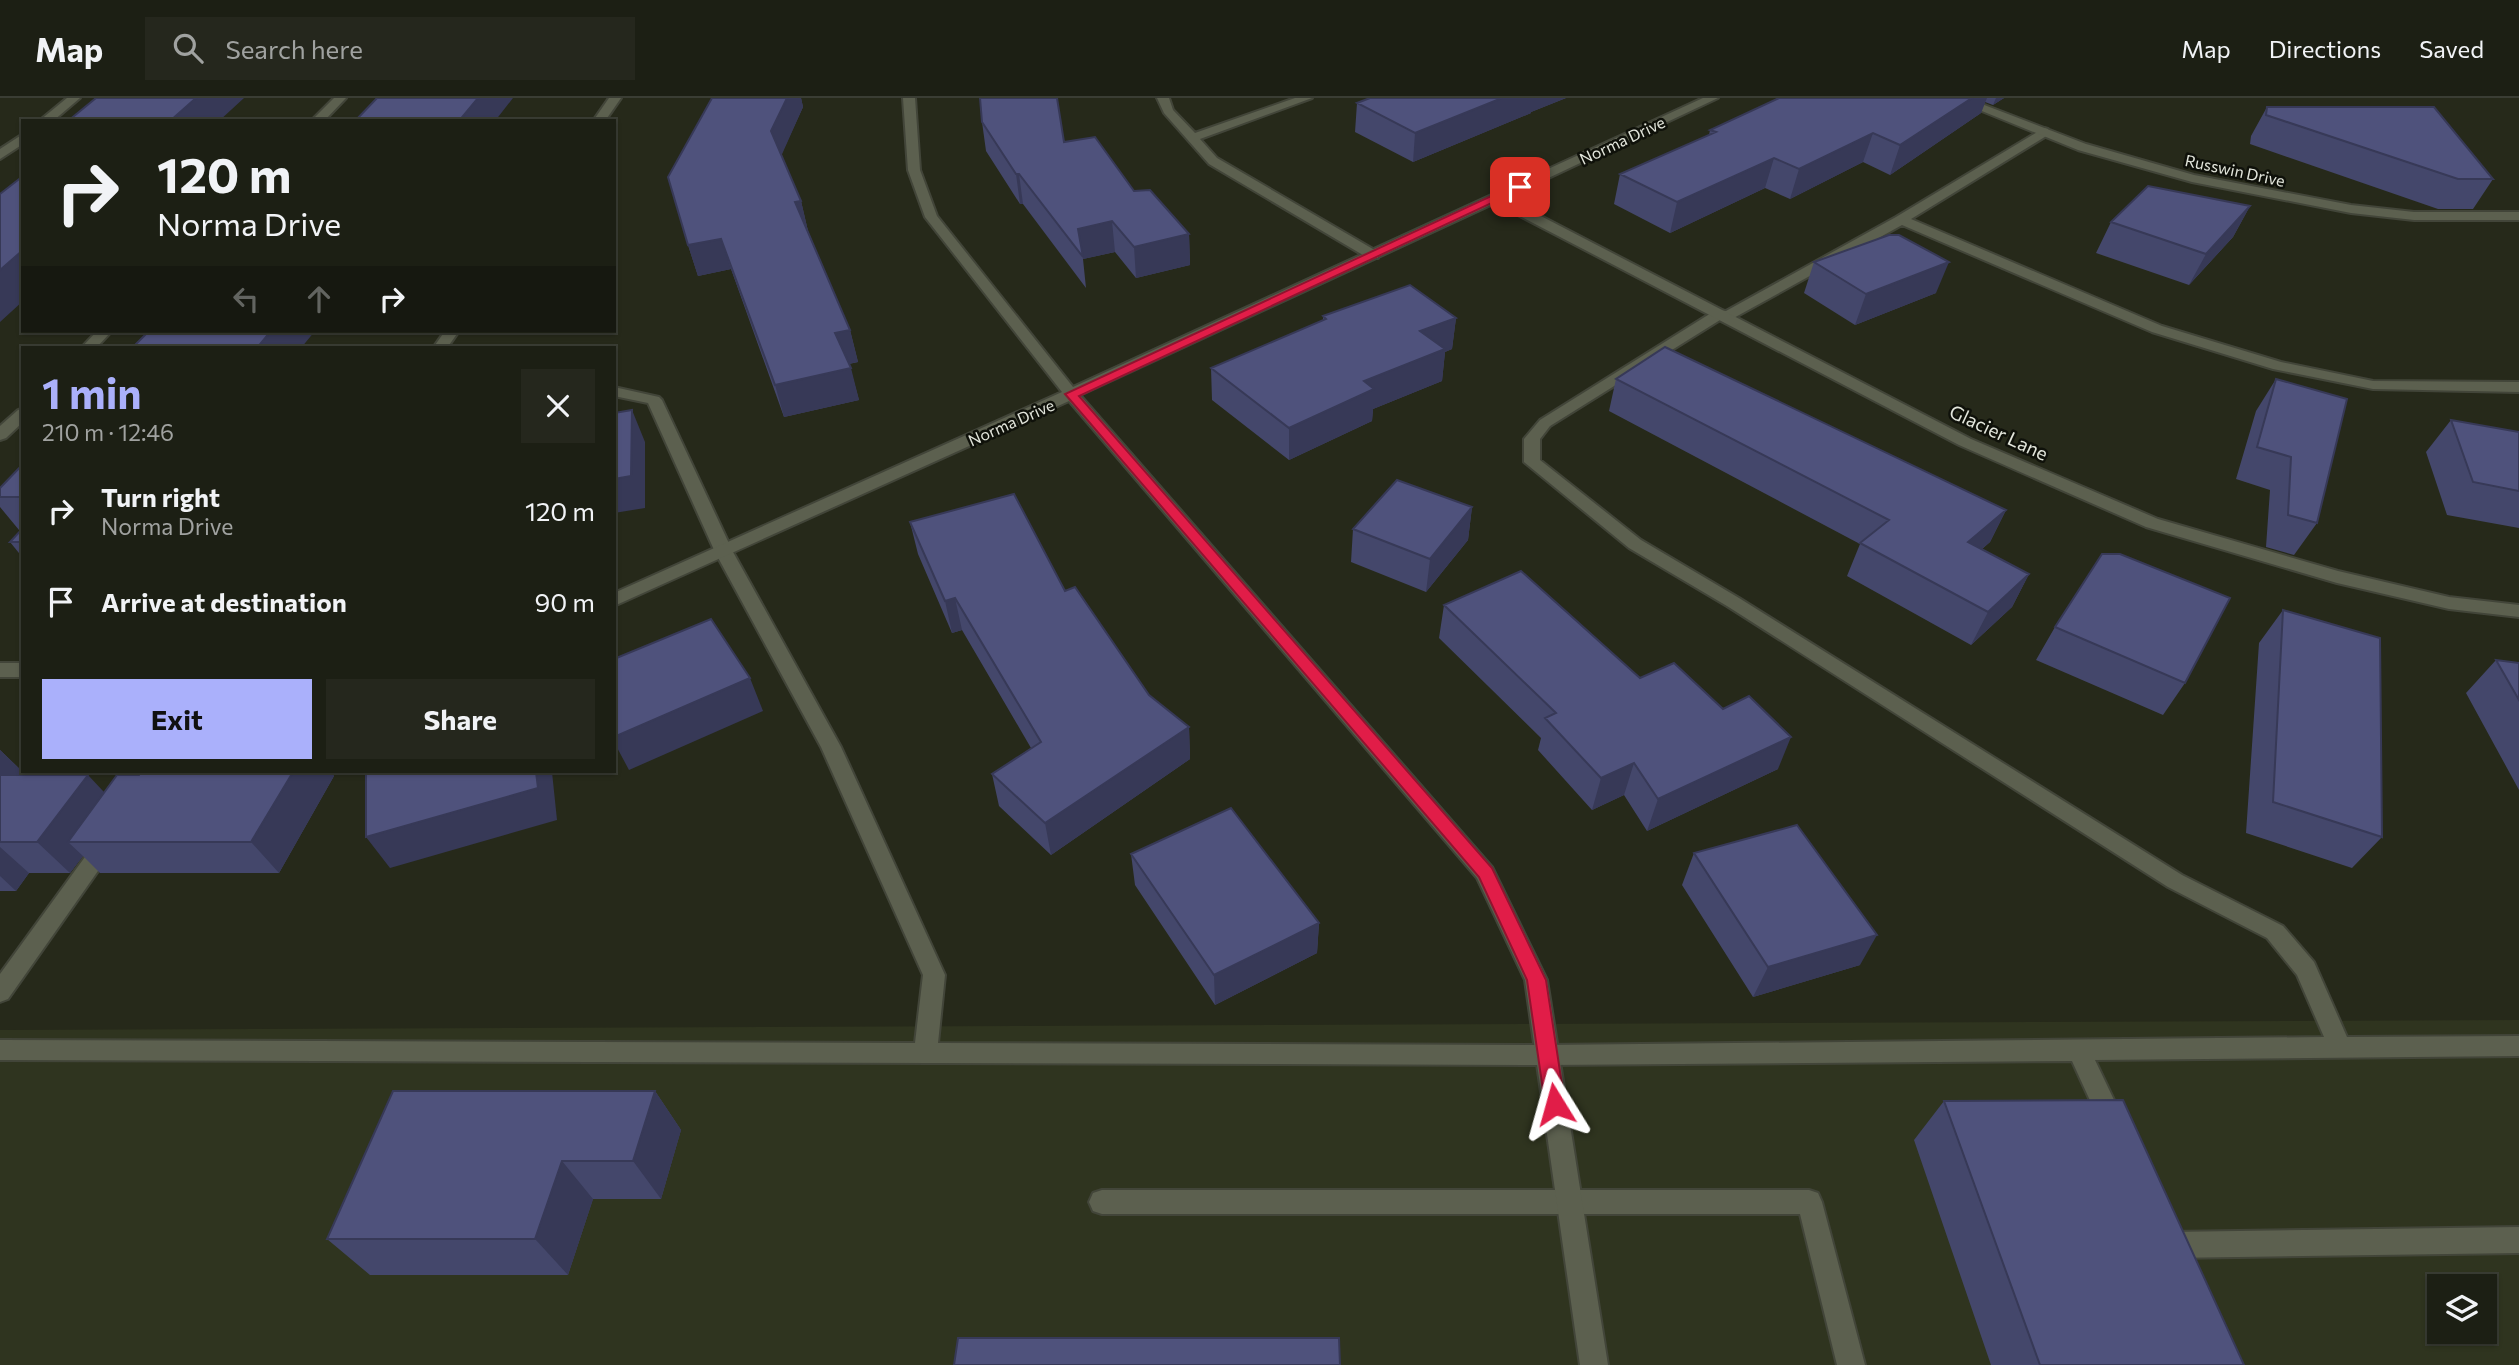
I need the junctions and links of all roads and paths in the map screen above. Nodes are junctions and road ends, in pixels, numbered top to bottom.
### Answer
1 (75, 98) edge
2 (340, 98) edge
3 (615, 98) edge
4 (909, 98) edge
5 (1163, 98) edge
6 (1306, 98) edge
7 (1712, 98) edge
8 (1956, 98) edge
9 (48, 119) edge
10 (319, 119) edge
11 (600, 119) edge
12 (2044, 132) junction
13 (1193, 138) junction
14 (21, 139) edge
15 (0, 155) edge
16 (1496, 198) junction
17 (2519, 216) edge
18 (1901, 220) junction
19 (1374, 255) junction
20 (1723, 315) junction
21 (103, 333) edge
22 (90, 346) edge
23 (2519, 387) edge
24 (616, 391) edge
25 (1071, 394) junction
26 (21, 415) edge
27 (0, 435) edge
28 (724, 552) junction
29 (616, 599) edge
30 (2519, 611) edge
31 (0, 670) edge
32 (21, 670) edge
33 (118, 827) edge
34 (0, 992) edge
35 (2519, 1046) edge
36 (2340, 1047) junction
37 (2078, 1049) junction
38 (0, 1051) edge
39 (925, 1053) junction
40 (1548, 1055) junction
41 (2124, 1147) edge
42 (1102, 1202) dead end
43 (1570, 1202) junction
44 (2158, 1221) edge
45 (2519, 1240) edge
46 (2170, 1245) junction
47 (2181, 1269) edge
48 (1594, 1365) edge
49 (1851, 1365) edge

1 - 9 street
2 - 10 street
3 - 11 street
4 - 25 street
5 - 13 street
6 - 13 street
7 - 16 street, Norma Drive
8 - 12 street, Russwin Drive
12 - 17 street, Russwin Drive
12 - 18 street
13 - 19 street
14 - 15 street
16 - 19 street, Norma Drive
16 - 20 street, Glacier Lane
18 - 20 street
18 - 23 street
19 - 25 street, Norma Drive
20 - 30 street, Glacier Lane
20 - 36 street
21 - 22 street
24 - 28 street
25 - 28 street, Norma Drive
25 - 40 street
26 - 27 street
28 - 29 street, Norma Drive
28 - 39 street
31 - 32 street
33 - 34 street
35 - 36 street
36 - 37 street
37 - 40 street
37 - 41 street
38 - 39 street
39 - 40 street
40 - 43 street
42 - 43 street
43 - 48 street
43 - 49 street
44 - 46 street
45 - 46 street
46 - 47 street

